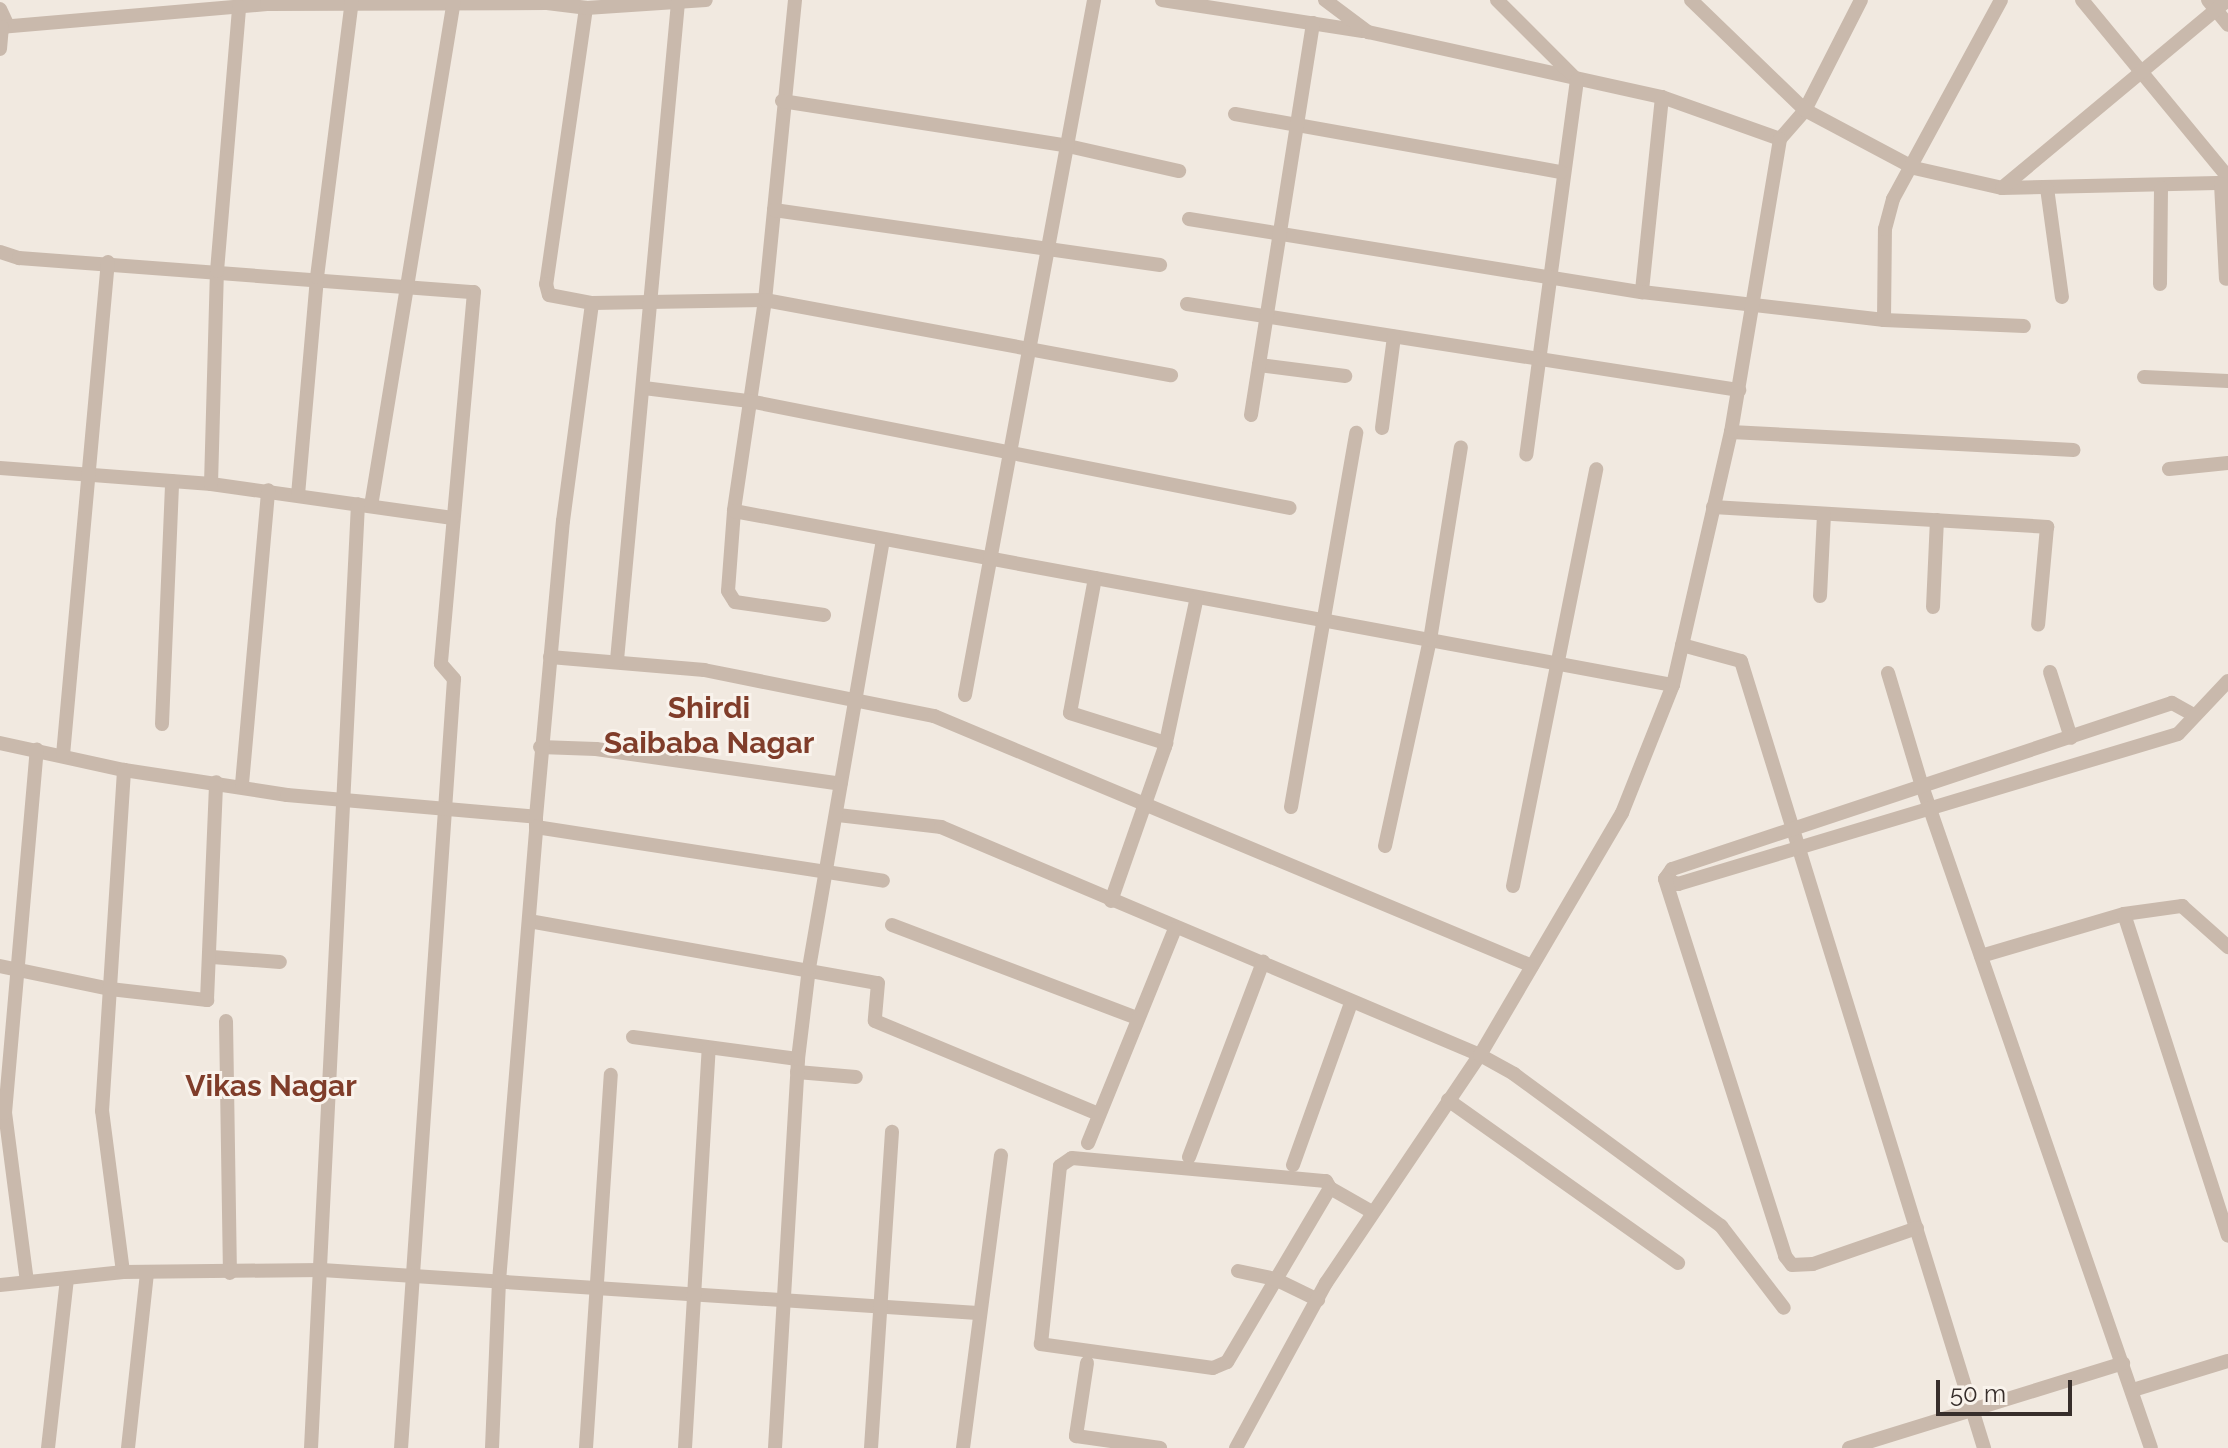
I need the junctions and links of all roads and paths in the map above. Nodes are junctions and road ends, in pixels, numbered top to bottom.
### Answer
1 (706, 0) edge
2 (795, 0) edge
3 (1094, 0) edge
4 (1162, 0) edge
5 (1325, 0) edge
6 (1691, 0) edge
7 (1861, 0) edge
8 (2001, 0) edge
9 (2082, 0) edge
10 (2228, 0) edge
11 (268, 2) edge
12 (547, 2) edge
13 (636, 2) edge
14 (678, 2) edge
15 (1505, 2) edge
16 (351, 3) edge
17 (454, 3) edge
18 (2212, 5) edge
19 (239, 7) junction
20 (586, 8) junction
21 (0, 9) edge
22 (1313, 23) junction
23 (2228, 25) edge
24 (3, 26) edge
25 (1368, 32) junction
26 (0, 49) edge
27 (2140, 69) junction
28 (1577, 80) junction
29 (1662, 97) junction
30 (782, 101) junction
31 (1805, 110) junction
32 (1235, 114) dead end
33 (1298, 125) junction
34 (1780, 139) junction
35 (1068, 146) junction
36 (1914, 168) junction
37 (1179, 171) dead end
38 (1561, 172) junction
39 (2226, 181) edge
40 (2002, 188) junction
41 (2047, 188) junction
42 (2161, 188) junction
43 (774, 210) junction
44 (1189, 219) dead end
45 (1279, 231) junction
46 (1049, 248) junction
47 (0, 252) edge
48 (108, 262) junction
49 (1160, 265) dead end
50 (217, 271) junction
51 (317, 277) junction
52 (1549, 279) junction
53 (2226, 279) dead end
54 (2160, 284) dead end
55 (406, 286) junction
56 (1642, 292) junction
57 (2062, 297) dead end
58 (765, 300) junction
59 (592, 303) junction
60 (650, 303) junction
61 (1187, 304) dead end
62 (1755, 309) junction
63 (1267, 315) junction
64 (1884, 320) junction
65 (2024, 326) dead end
66 (1394, 337) junction
67 (1030, 346) junction
68 (1538, 359) junction
69 (1259, 365) junction
70 (1171, 375) dead end
71 (1345, 376) dead end
72 (2144, 377) dead end
73 (2228, 381) edge
74 (644, 388) junction
75 (1739, 390) junction
76 (749, 401) junction
77 (1251, 415) dead end
78 (1382, 428) dead end
79 (1731, 432) junction
80 (1356, 433) dead end
81 (1461, 447) dead end
82 (2074, 450) dead end
83 (1009, 453) junction
84 (1526, 455) dead end
85 (2228, 463) edge
86 (0, 468) edge
87 (1596, 469) dead end
88 (2169, 469) dead end
89 (88, 477) junction
90 (172, 481) junction
91 (211, 484) junction
92 (268, 490) junction
93 (298, 495) junction
94 (365, 505) junction
95 (1713, 507) junction
96 (1290, 508) dead end
97 (734, 511) junction
98 (1824, 515) junction
99 (453, 518) junction
100 (1937, 520) junction
101 (883, 540) junction
102 (988, 558) junction
103 (1095, 578) junction
104 (1820, 596) dead end
105 (1197, 597) junction
106 (1933, 607) dead end
107 (824, 615) dead end
108 (1323, 620) junction
109 (2038, 625) dead end
110 (1430, 640) junction
111 (1682, 645) junction
112 (550, 657) junction
113 (617, 660) junction
114 (1558, 664) junction
115 (2050, 672) dead end
116 (1888, 673) dead end
117 (2228, 681) edge
118 (1673, 685) junction
119 (965, 695) dead end
120 (855, 698) junction
121 (2192, 714) junction
122 (162, 724) dead end
123 (2071, 738) junction
124 (0, 743) edge
125 (1166, 743) junction
126 (540, 747) junction
127 (37, 749) junction
128 (63, 755) junction
129 (124, 770) junction
130 (216, 782) junction
131 (242, 784) junction
132 (841, 784) junction
133 (1922, 786) junction
134 (341, 798) junction
135 (1146, 802) junction
136 (1291, 807) dead end
137 (1930, 808) junction
138 (443, 810) junction
139 (838, 815) junction
140 (536, 822) junction
141 (1790, 830) junction
142 (1385, 846) dead end
143 (1797, 849) junction
144 (824, 876) junction
145 (1665, 879) junction
146 (883, 881) dead end
147 (1513, 886) dead end
148 (1111, 901) junction
149 (2124, 914) junction
150 (529, 921) junction
151 (892, 925) dead end
152 (1175, 929) junction
153 (2228, 947) edge
154 (1981, 956) junction
155 (212, 957) junction
156 (280, 962) dead end
157 (1263, 962) junction
158 (0, 966) edge
159 (1532, 966) junction
160 (809, 968) junction
161 (16, 969) junction
162 (110, 989) junction
163 (1351, 1003) junction
164 (1137, 1018) junction
165 (226, 1021) dead end
166 (633, 1037) dead end
167 (709, 1049) junction
168 (1480, 1055) junction
169 (797, 1065) junction
170 (611, 1075) dead end
171 (856, 1077) dead end
172 (1448, 1100) junction
173 (1098, 1114) junction
174 (892, 1132) dead end
175 (1088, 1143) dead end
176 (1001, 1155) dead end
177 (1189, 1157) dead end
178 (1293, 1165) dead end
179 (1330, 1188) junction
180 (1372, 1212) junction
181 (1917, 1228) junction
182 (2228, 1236) edge
183 (1678, 1263) dead end
184 (322, 1270) junction
185 (1238, 1271) dead end
186 (123, 1272) junction
187 (147, 1272) junction
188 (230, 1273) junction
189 (412, 1276) junction
190 (67, 1278) junction
191 (1275, 1279) junction
192 (499, 1281) junction
193 (27, 1282) junction
194 (0, 1285) edge
195 (595, 1286) junction
196 (691, 1292) junction
197 (783, 1299) junction
198 (1318, 1300) junction
199 (879, 1304) junction
200 (1784, 1308) dead end
201 (978, 1313) junction
202 (2228, 1361) edge
203 (1087, 1363) dead end
204 (2123, 1363) junction
205 (2133, 1390) junction
206 (1971, 1407) junction
207 (1075, 1442) edge
208 (48, 1448) edge
209 (128, 1448) edge
210 (311, 1448) edge
211 (401, 1448) edge
212 (492, 1448) edge
213 (586, 1448) edge
214 (685, 1448) edge
215 (775, 1448) edge
216 (871, 1448) edge
217 (963, 1448) edge
218 (1160, 1448) edge
219 (1236, 1448) edge
220 (1849, 1448) edge
221 (1984, 1448) edge
222 (2151, 1448) edge

1 - 14 street
2 - 30 street
3 - 35 street
4 - 22 street
5 - 25 street
6 - 31 street
7 - 31 street
8 - 36 street
9 - 27 street
10 - 18 street
11 - 16 street
11 - 19 street
12 - 17 street
12 - 20 street
13 - 14 street
13 - 20 street
14 - 60 street
15 - 28 street
16 - 17 street
16 - 51 street
17 - 55 street
18 - 23 street
18 - 27 street
19 - 24 street
19 - 50 street
20 - 59 street
21 - 24 street
22 - 25 street
22 - 33 street
24 - 26 street
25 - 28 street
27 - 39 street
27 - 40 street
28 - 29 street
28 - 38 street
29 - 34 street
29 - 56 street
30 - 35 street
30 - 43 street
31 - 34 street
31 - 36 street
32 - 33 street
33 - 38 street
33 - 45 street
34 - 62 street
35 - 37 street
35 - 46 street
36 - 40 street
36 - 64 street
38 - 52 street
39 - 42 street
39 - 53 street
40 - 41 street
41 - 42 street
41 - 57 street
42 - 54 street
43 - 46 street
43 - 58 street
44 - 45 street
45 - 52 street
45 - 63 street
46 - 49 street
46 - 67 street
47 - 48 street
48 - 50 street
48 - 89 street
50 - 51 street
50 - 91 street
51 - 55 street
51 - 93 street
52 - 56 street
52 - 68 street
55 - 94 street
55 - 99 street
56 - 62 street
58 - 60 street
58 - 67 street
58 - 76 street
59 - 60 street
59 - 112 street
60 - 74 street
61 - 63 street
62 - 64 street
62 - 75 street
63 - 66 street
63 - 69 street
64 - 65 street
66 - 68 street
66 - 78 street
67 - 70 street
67 - 83 street
68 - 75 street
68 - 84 street
69 - 71 street
69 - 77 street
72 - 73 street
74 - 76 street
74 - 113 street
75 - 79 street
76 - 83 street
76 - 97 street
79 - 82 street
79 - 95 street
80 - 108 street
81 - 110 street
83 - 96 street
83 - 102 street
85 - 88 street
86 - 89 street
87 - 114 street
89 - 90 street
89 - 128 street
90 - 91 street
90 - 122 street
91 - 92 street
92 - 93 street
92 - 131 street
93 - 94 street
94 - 99 street
94 - 134 street
95 - 98 street
95 - 111 street
97 - 101 street
97 - 107 street
98 - 100 street
98 - 104 street
99 - 138 street
100 - 106 street
100 - 109 street
101 - 102 street
101 - 120 street
102 - 103 street
102 - 119 street
103 - 105 street
103 - 125 street
105 - 108 street
105 - 125 street
108 - 110 street
108 - 136 street
110 - 114 street
110 - 142 street
111 - 118 street
111 - 141 street
112 - 113 street
112 - 126 street
113 - 120 street
114 - 118 street
114 - 147 street
115 - 123 street
116 - 133 street
117 - 121 street
118 - 159 street
120 - 132 street
120 - 135 street
121 - 123 street
121 - 137 street
123 - 133 street
124 - 127 street
125 - 135 street
126 - 132 street
126 - 140 street
127 - 128 street
127 - 161 street
128 - 129 street
129 - 130 street
129 - 162 street
130 - 131 street
130 - 155 street
131 - 134 street
132 - 139 street
133 - 137 street
133 - 141 street
134 - 138 street
134 - 184 street
135 - 148 street
135 - 159 street
137 - 143 street
137 - 154 street
138 - 140 street
138 - 189 street
139 - 144 street
139 - 148 street
140 - 144 street
140 - 150 street
141 - 143 street
141 - 145 street
143 - 145 street
143 - 181 street
144 - 146 street
144 - 160 street
145 - 181 street
148 - 152 street
149 - 153 street
149 - 154 street
149 - 182 street
150 - 160 street
150 - 192 street
151 - 164 street
152 - 157 street
152 - 164 street
154 - 204 street
155 - 156 street
155 - 162 street
157 - 163 street
157 - 177 street
158 - 161 street
159 - 168 street
160 - 169 street
160 - 173 street
161 - 162 street
161 - 193 street
162 - 186 street
163 - 168 street
163 - 178 street
164 - 173 street
165 - 188 street
166 - 167 street
167 - 169 street
167 - 196 street
168 - 172 street
168 - 200 street
169 - 171 street
169 - 197 street
170 - 195 street
172 - 180 street
172 - 183 street
173 - 175 street
174 - 199 street
176 - 201 street
179 - 180 street
179 - 191 street
179 - 191 street
180 - 198 street
181 - 206 street
184 - 188 street
184 - 189 street
184 - 210 street
185 - 191 street
186 - 187 street
186 - 190 street
187 - 188 street
187 - 209 street
189 - 192 street
189 - 211 street
190 - 193 street
190 - 208 street
191 - 198 street
192 - 195 street
192 - 212 street
193 - 194 street
195 - 196 street
195 - 213 street
196 - 197 street
196 - 214 street
197 - 199 street
197 - 215 street
198 - 219 street
199 - 201 street
199 - 216 street
201 - 217 street
202 - 205 street
203 - 207 street
204 - 205 street
204 - 206 street
205 - 222 street
206 - 220 street
206 - 221 street
207 - 218 street

